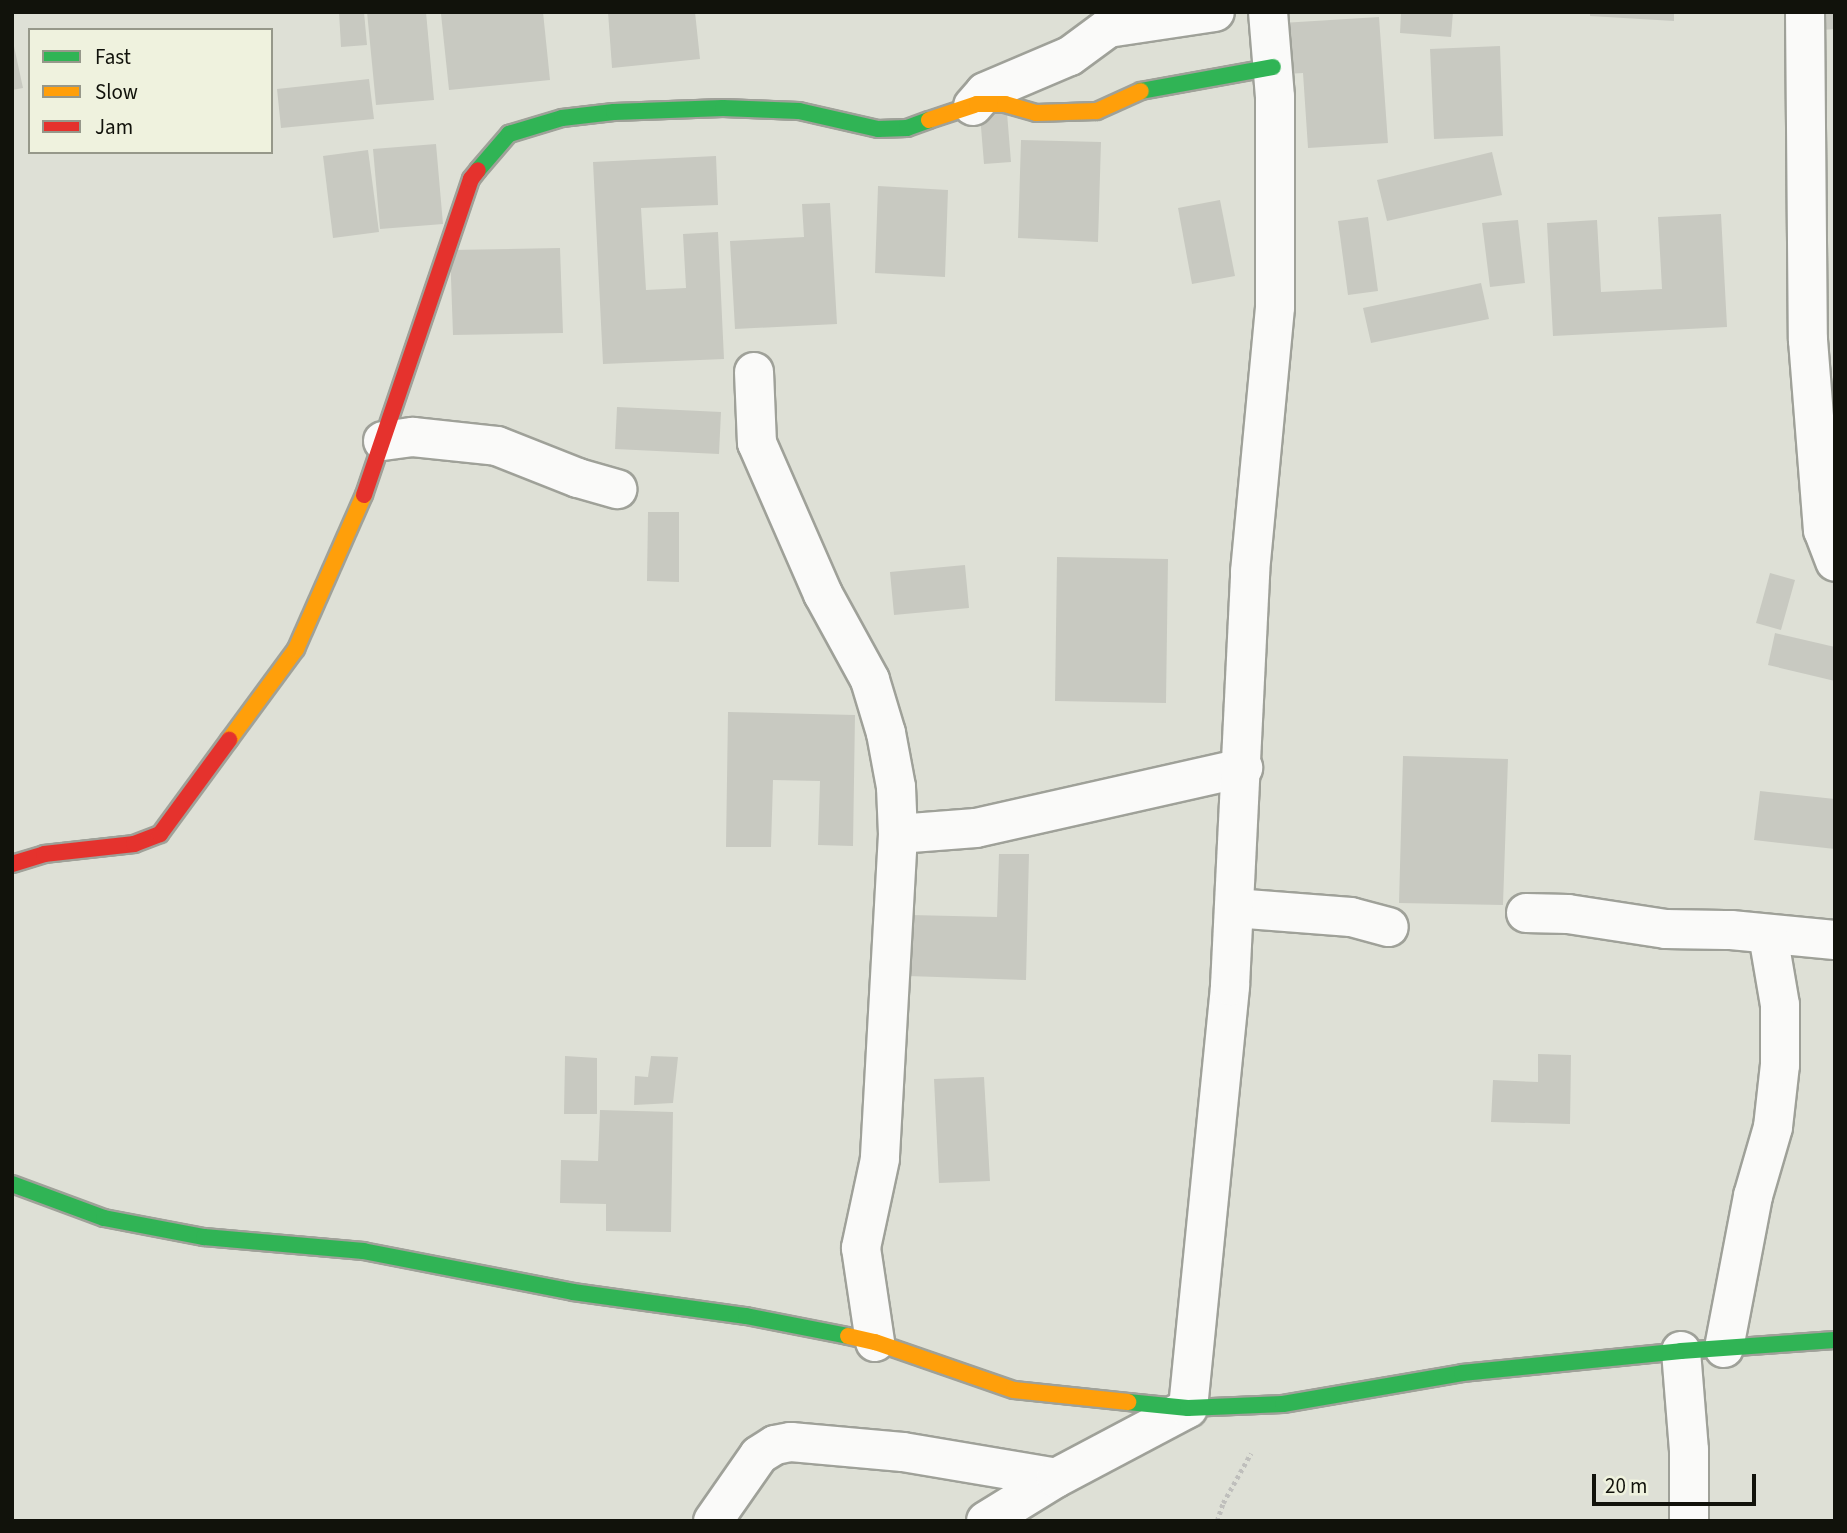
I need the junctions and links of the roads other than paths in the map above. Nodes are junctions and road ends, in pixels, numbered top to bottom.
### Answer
1 (1215, 12) edge
2 (1268, 12) edge
3 (1805, 12) edge
4 (1273, 67) junction
5 (973, 106) junction
6 (754, 372) dead end
7 (383, 441) junction
8 (617, 489) dead end
9 (1835, 562) edge
10 (1243, 768) junction
11 (898, 834) junction
12 (12, 864) edge
13 (1234, 908) junction
14 (1525, 913) dead end
15 (1388, 927) dead end
16 (1768, 934) junction
17 (1835, 940) edge
18 (12, 1184) edge
19 (876, 1342) junction
20 (1832, 1343) edge
21 (1724, 1348) junction
22 (1681, 1351) junction
23 (1188, 1408) junction
24 (1056, 1478) junction
25 (713, 1521) edge
26 (986, 1521) edge
27 (1689, 1521) edge

1 - 5 street
2 - 4 street
3 - 9 street
4 - 5 street
4 - 10 street
5 - 7 street
6 - 11 street
7 - 8 street
7 - 12 street
10 - 11 street
10 - 13 street
11 - 19 street
13 - 15 street
13 - 23 street
14 - 16 street
16 - 17 street
16 - 21 street
18 - 19 street
19 - 23 street
20 - 21 street
21 - 22 street
22 - 23 street
22 - 27 street
23 - 24 street
24 - 25 street
24 - 26 street

